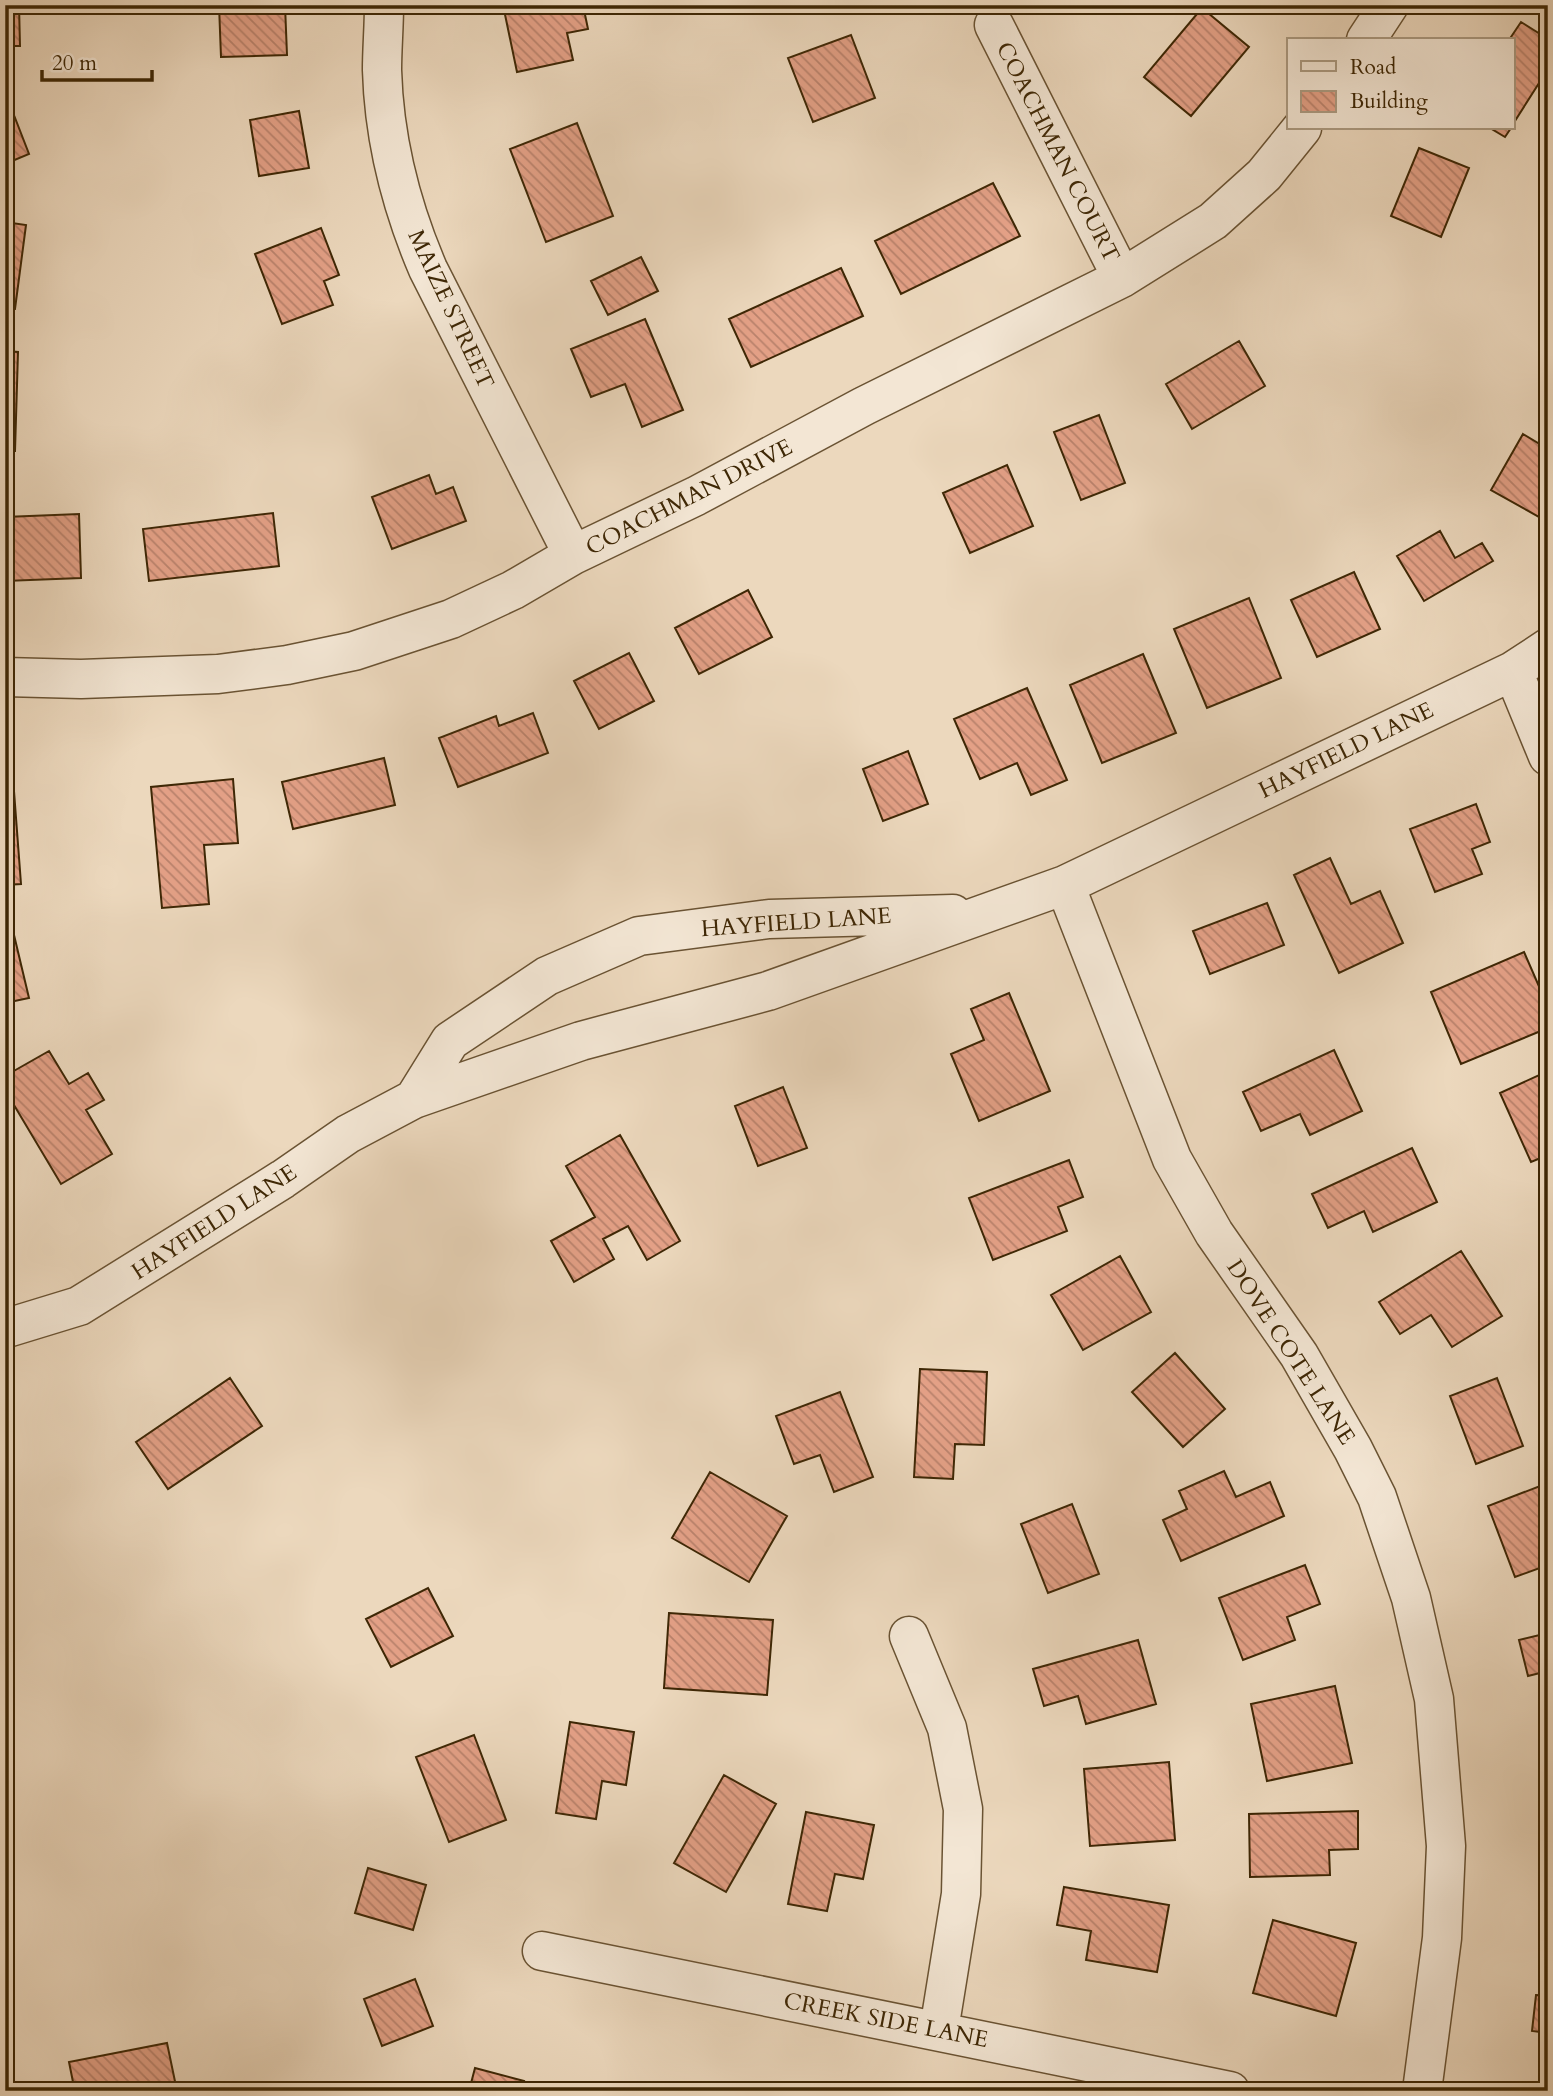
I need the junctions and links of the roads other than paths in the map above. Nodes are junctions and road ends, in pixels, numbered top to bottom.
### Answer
1 (384, 5) edge
2 (1390, 5) edge
3 (994, 25) dead end
4 (1367, 38) edge
5 (1300, 130) edge
6 (1122, 278) junction
7 (573, 555) junction
8 (1548, 648) edge
9 (1513, 671) junction
10 (5, 677) edge
11 (1548, 756) edge
12 (1065, 885) junction
13 (986, 914) junction
14 (414, 1099) junction
15 (6, 1327) edge
16 (909, 1636) dead end
17 (542, 1951) dead end
18 (939, 2030) junction
19 (1230, 2091) edge
20 (1422, 2091) edge

1 - 7 street, MAIZE STREET
2 - 4 street
3 - 6 street, COACHMAN COURT
5 - 6 street, COACHMAN DRIVE
6 - 7 street, COACHMAN DRIVE
7 - 10 street, COACHMAN DRIVE
8 - 9 street, HAYFIELD LANE
9 - 11 street
9 - 12 street, HAYFIELD LANE
12 - 13 street, HAYFIELD LANE
12 - 20 street, DOVE COTE LANE
13 - 14 street, HAYFIELD LANE
13 - 14 street, HAYFIELD LANE
14 - 15 street, HAYFIELD LANE
16 - 18 street
17 - 18 street, CREEK SIDE LANE
18 - 19 street, CREEK SIDE LANE

